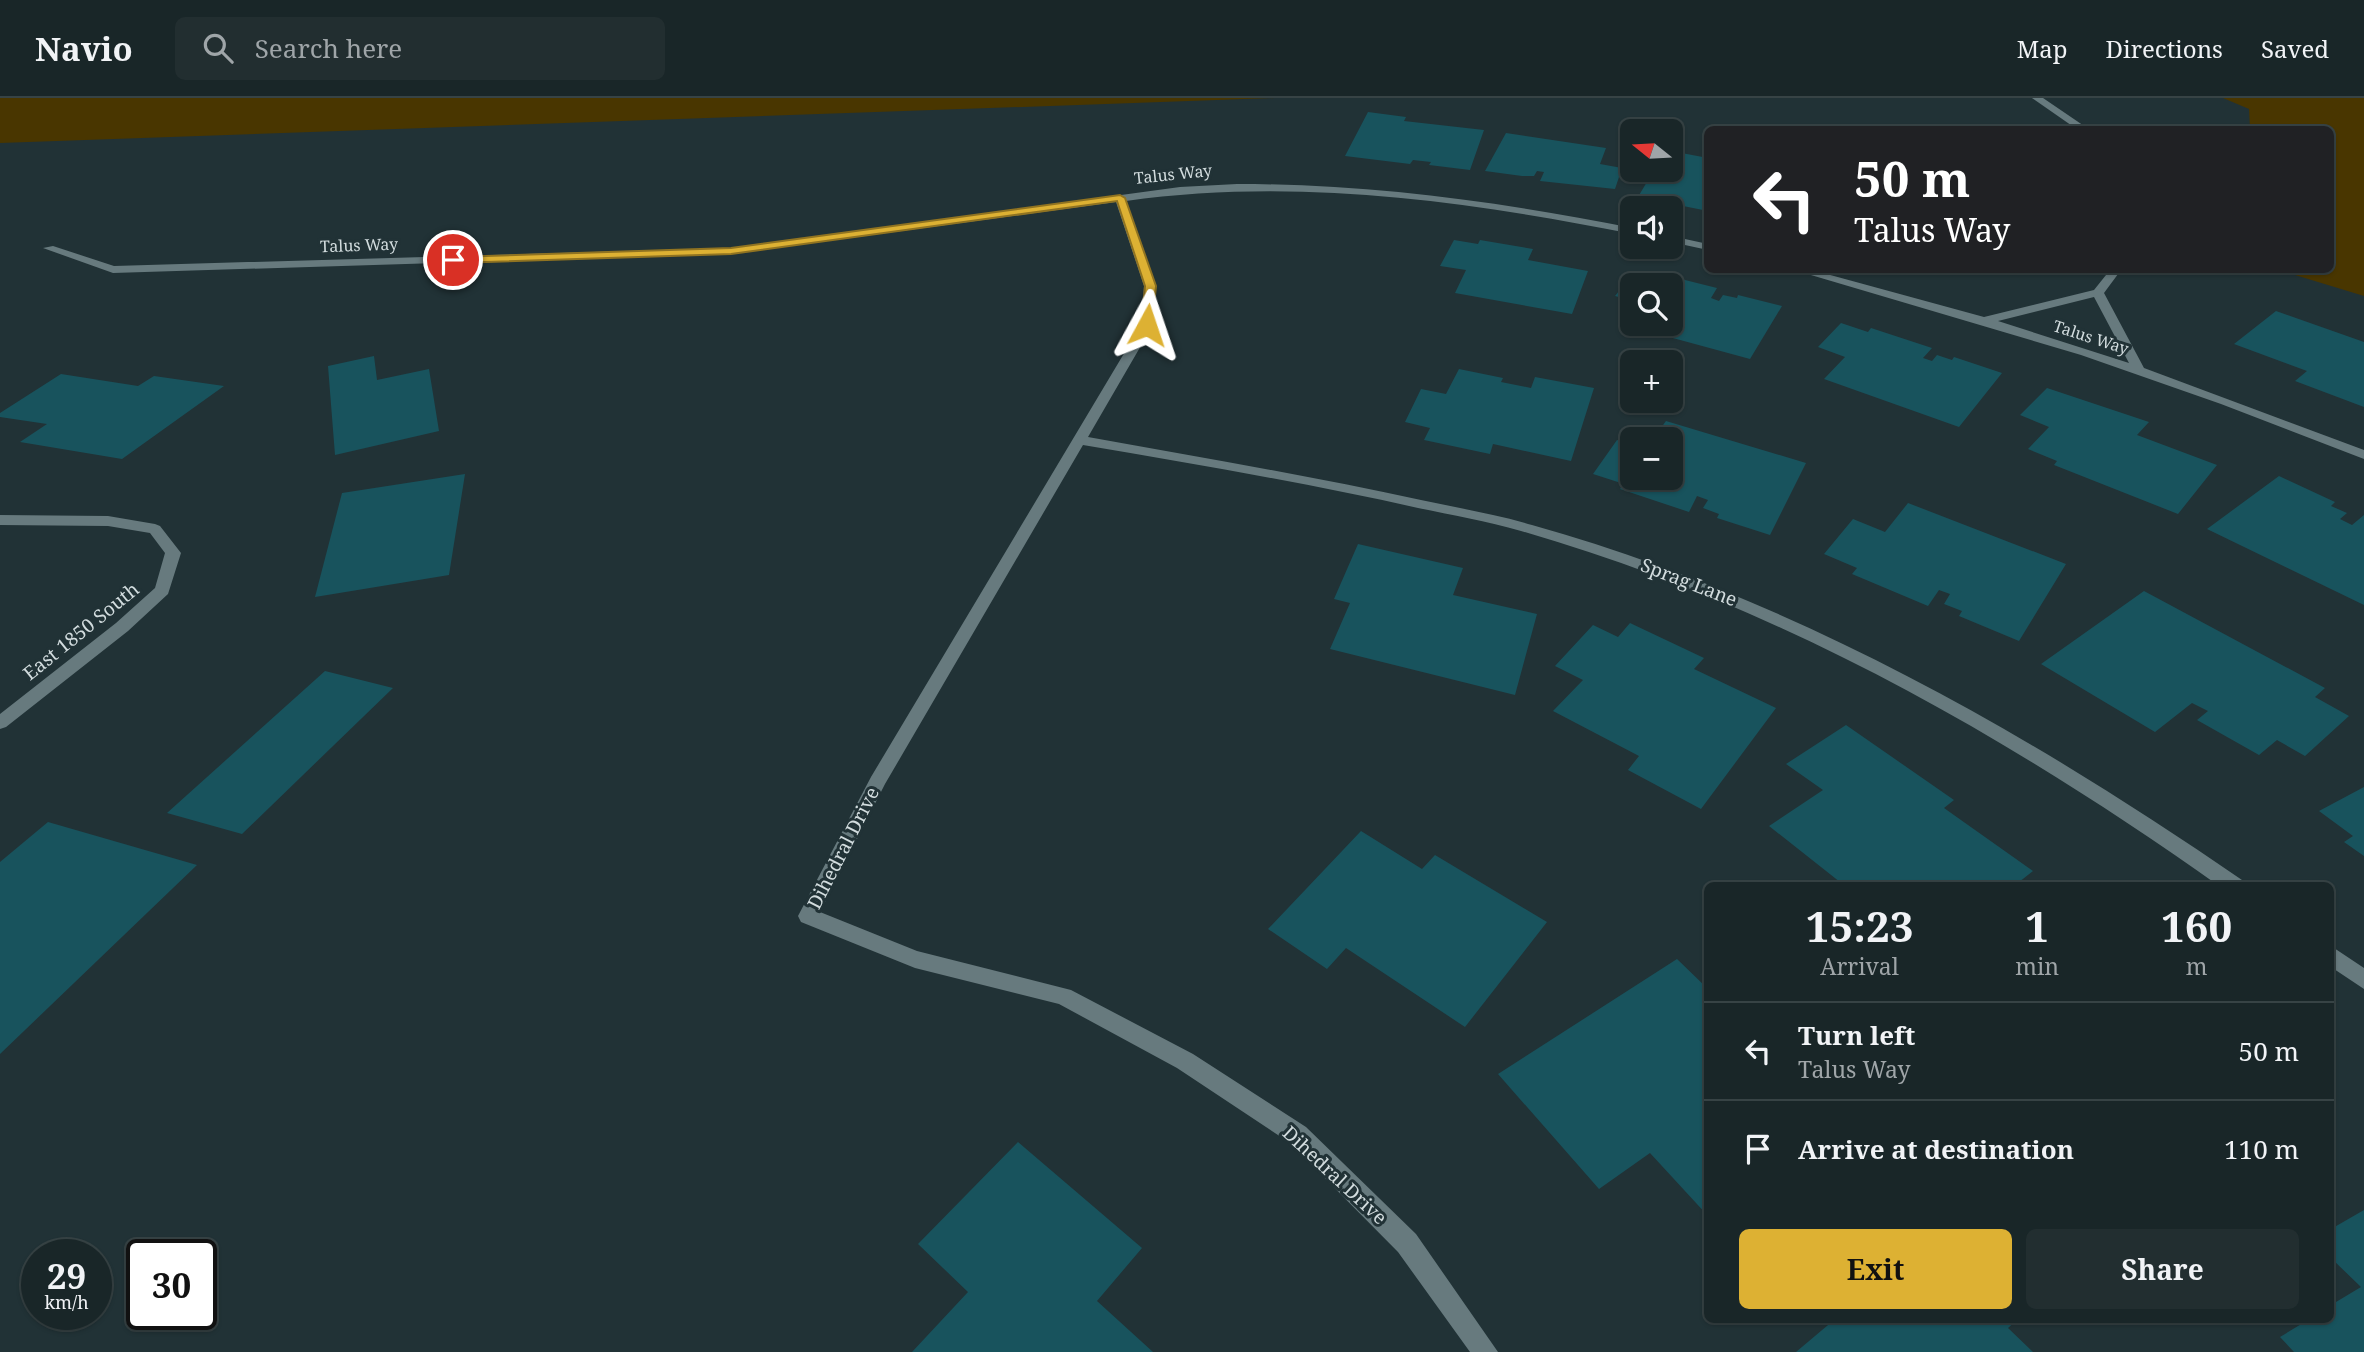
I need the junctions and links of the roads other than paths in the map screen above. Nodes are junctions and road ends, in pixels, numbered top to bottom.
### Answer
1 (2036, 98) edge
2 (2079, 126) edge
3 (1120, 198) junction
4 (1620, 229) edge
5 (1683, 242) edge
6 (1704, 246) edge
7 (49, 248) dead end
8 (1811, 273) edge
9 (2114, 273) edge
10 (2098, 293) junction
11 (1986, 320) junction
12 (2140, 372) junction
13 (1080, 440) junction
14 (2364, 455) edge
15 (0, 520) edge
16 (0, 723) edge
17 (2230, 882) edge
18 (2334, 957) edge
19 (2364, 980) edge
20 (1485, 1352) edge

1 - 2 street
3 - 4 street, Talus Way
3 - 7 street, Talus Way
3 - 13 street, Dihedral Drive
5 - 6 street
8 - 11 street, Talus Way
9 - 10 street
10 - 11 street
10 - 12 street
11 - 12 street, Talus Way
12 - 14 street, Talus Way
13 - 17 street, Sprag Lane
13 - 20 street, Dihedral Drive
15 - 16 street, East 1850 South
18 - 19 street

